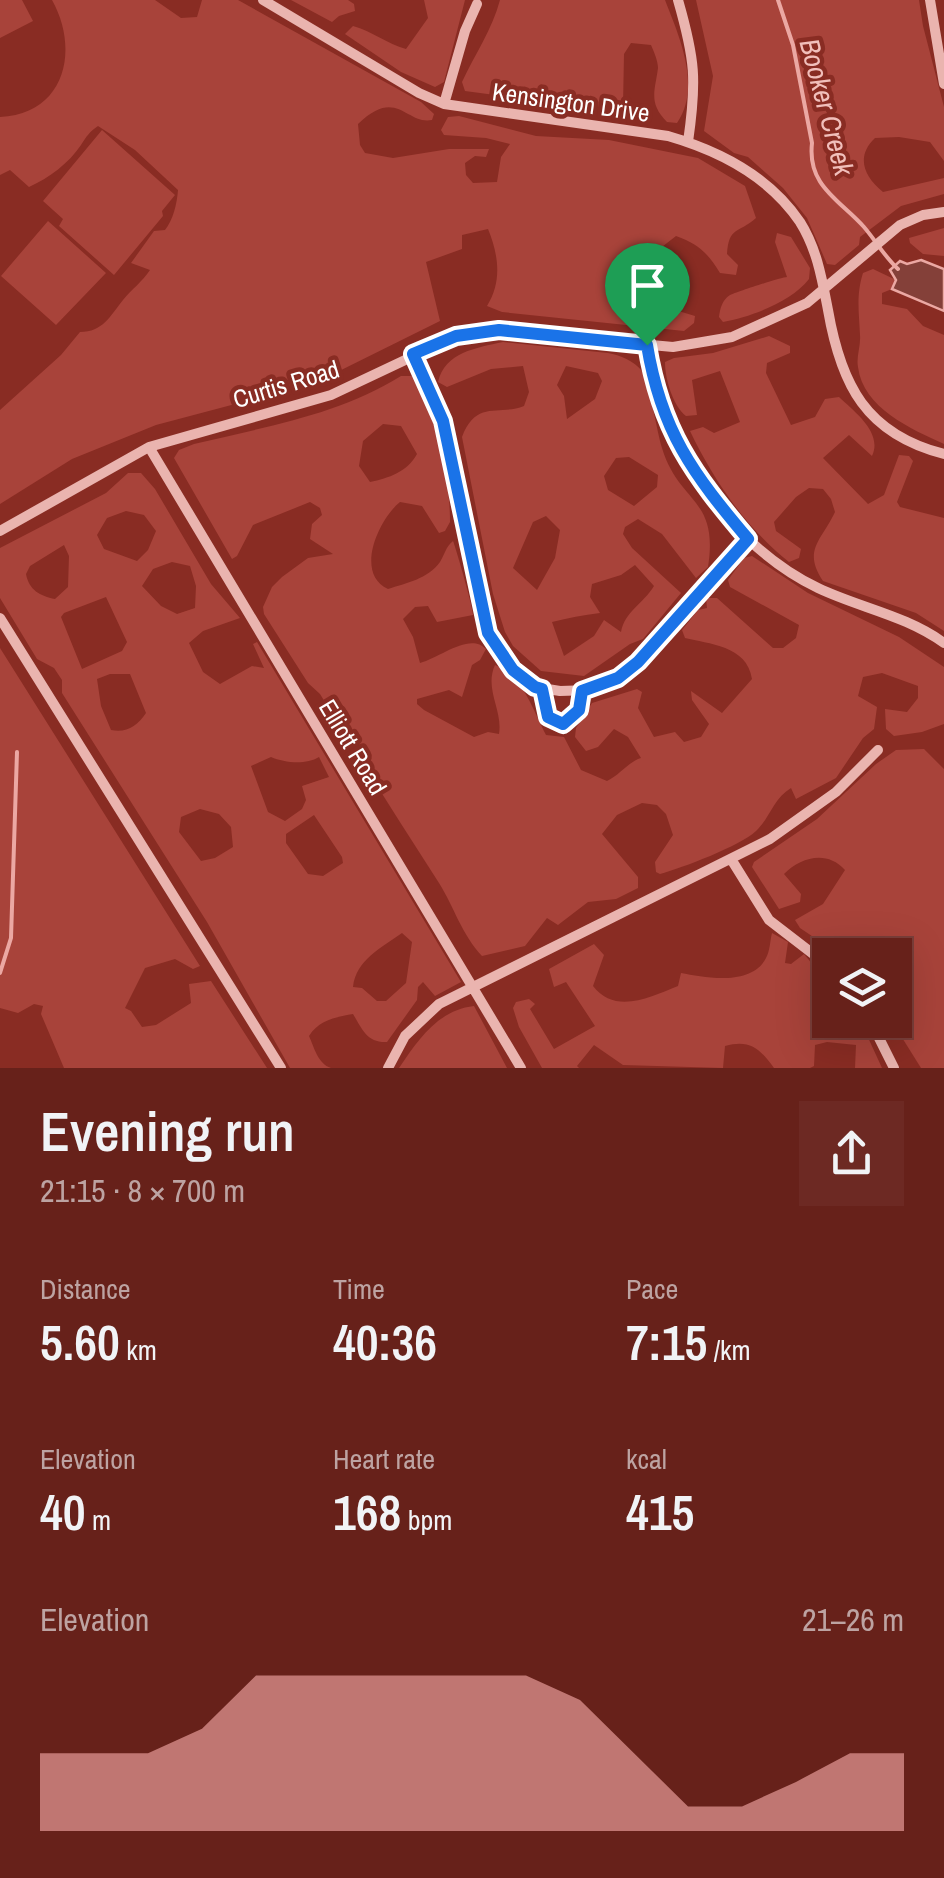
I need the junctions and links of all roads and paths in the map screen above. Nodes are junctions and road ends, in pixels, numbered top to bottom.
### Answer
1 (263, 0) edge
2 (678, 0) edge
3 (930, 0) edge
4 (477, 4) dead end
5 (944, 84) edge
6 (444, 104) junction
7 (688, 142) junction
8 (944, 212) edge
9 (825, 290) junction
10 (647, 345) junction
11 (413, 354) junction
12 (150, 447) junction
13 (944, 454) edge
14 (0, 531) edge
15 (748, 539) junction
16 (0, 618) edge
17 (944, 643) edge
18 (542, 689) junction
19 (582, 691) junction
20 (878, 750) dead end
21 (730, 859) junction
22 (812, 953) edge
23 (474, 987) junction
24 (879, 1038) edge
25 (281, 1068) edge
26 (388, 1068) edge
27 (521, 1068) edge
28 (894, 1068) edge

1 - 6 street, Kensington Drive
2 - 7 street
3 - 5 street
4 - 6 street
6 - 7 street, Kensington Drive
7 - 9 street, Kensington Drive
8 - 9 street, Curtis Road
9 - 10 street, Curtis Road
9 - 13 street, Kensington Drive
10 - 11 street, Curtis Road
10 - 15 street
11 - 12 street, Curtis Road
11 - 18 street
12 - 14 street, Curtis Road
12 - 23 street, Elliott Road
15 - 17 street
15 - 19 street
16 - 25 street
18 - 19 street
18 - 19 street
20 - 21 street
21 - 22 street
21 - 23 street
23 - 26 street
23 - 27 street, Elliott Road
24 - 28 street

